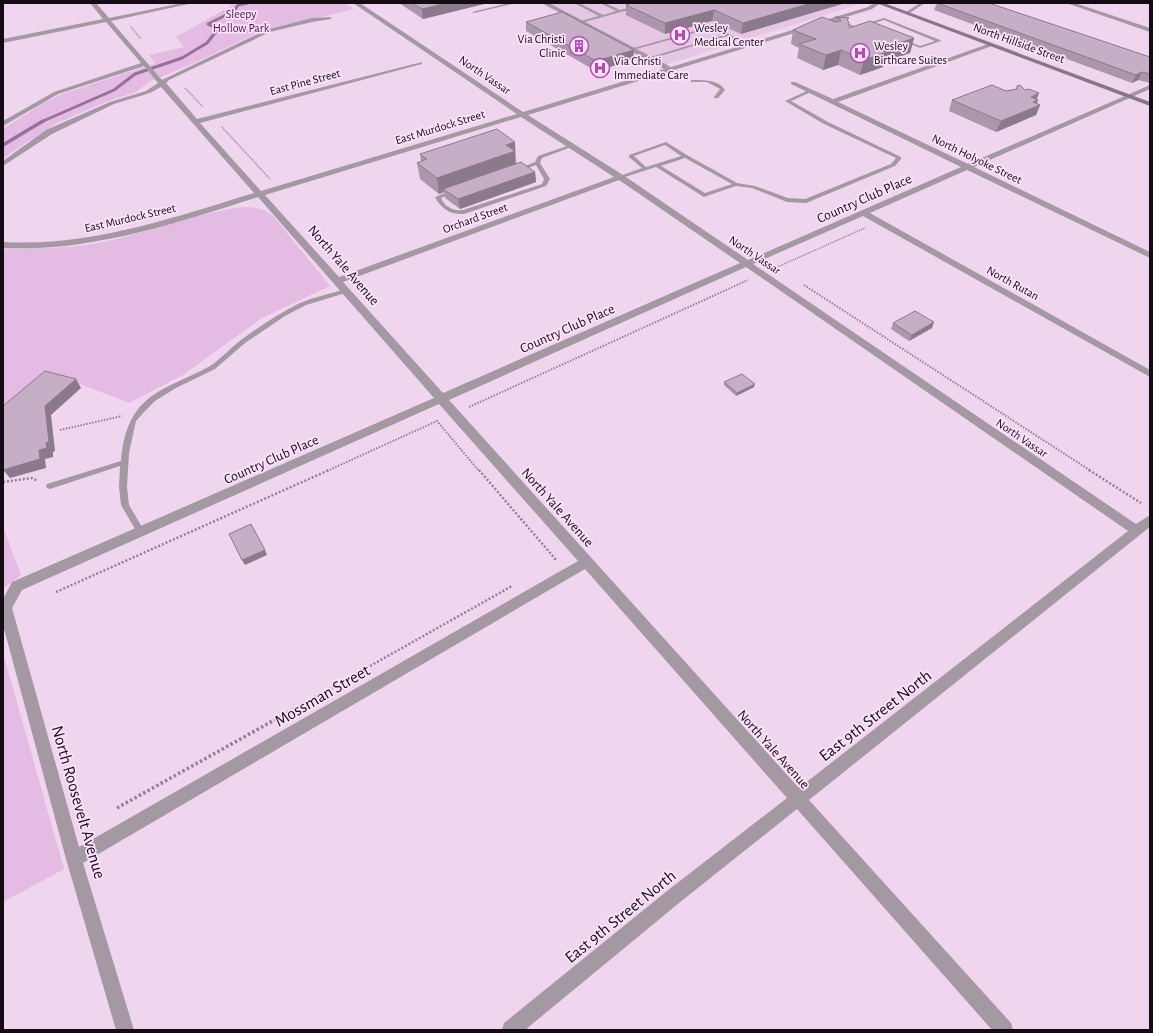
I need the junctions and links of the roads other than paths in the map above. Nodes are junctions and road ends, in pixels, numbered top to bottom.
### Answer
1 (93, 3) edge
2 (190, 3) edge
3 (356, 3) edge
4 (514, 3) edge
5 (545, 3) edge
6 (576, 3) edge
7 (602, 3) edge
8 (652, 3) edge
9 (878, 3) edge
10 (923, 3) edge
11 (1068, 3) edge
12 (474, 12) dead end
13 (620, 12) junction
14 (907, 14) junction
15 (602, 16) junction
16 (329, 18) dead end
17 (836, 19) junction
18 (107, 20) junction
19 (581, 22) junction
20 (865, 25) junction
21 (813, 26) junction
22 (872, 28) edge
23 (821, 30) edge
24 (1150, 30) edge
25 (727, 35) junction
26 (899, 39) edge
27 (3, 41) edge
28 (749, 45) junction
29 (990, 45) junction
30 (632, 49) junction
31 (649, 58) junction
32 (420, 63) dead end
33 (147, 67) junction
34 (670, 69) junction
35 (693, 81) dead end
36 (162, 84) junction
37 (793, 84) dead end
38 (1149, 89) edge
39 (809, 91) junction
40 (1130, 96) junction
41 (716, 97) dead end
42 (832, 102) junction
43 (1150, 104) edge
44 (522, 114) junction
45 (195, 122) junction
46 (3, 124) edge
47 (572, 146) junction
48 (685, 156) junction
49 (537, 163) junction
50 (3, 164) edge
51 (658, 166) junction
52 (967, 168) junction
53 (646, 170) junction
54 (509, 173) edge
55 (620, 177) junction
56 (736, 184) junction
57 (459, 189) edge
58 (260, 193) junction
59 (864, 213) junction
60 (3, 245) edge
61 (1150, 255) edge
62 (748, 264) junction
63 (338, 281) junction
64 (346, 291) junction
65 (1150, 374) edge
66 (442, 399) junction
67 (124, 462) junction
68 (50, 486) road end
69 (1150, 520) edge
70 (1137, 531) junction
71 (141, 532) junction
72 (587, 562) junction
73 (17, 586) joint
74 (798, 799) junction
75 (74, 859) junction
76 (125, 1030) edge
77 (511, 1030) edge
78 (1004, 1030) edge

1 - 18 street, North Yale Avenue
2 - 18 street
3 - 44 street, North Vassar
4 - 12 lane
5 - 19 street
6 - 15 lane
7 - 13 lane
8 - 13 lane
9 - 14 main road, North Hillside Street
9 - 17 street, East Murdock Street
10 - 14 lane
11 - 24 street
13 - 15 lane
14 - 29 main road, North Hillside Street
15 - 19 lane
16 - 36 street
17 - 20 lane
17 - 21 street, East Murdock Street
18 - 27 street
18 - 33 street, North Yale Avenue
19 - 30 street
20 - 22 lane
20 - 26 lane
21 - 23 lane
21 - 28 street, East Murdock Street
25 - 28 lane
25 - 30 lane
25 - 31 lane
28 - 34 street, East Murdock Street
29 - 40 main road, North Hillside Street
29 - 42 street
30 - 31 street
31 - 34 street
32 - 45 street, East Pine Street
33 - 36 street, North Yale Avenue
33 - 46 street
34 - 44 street, East Murdock Street
35 - 41 lane
36 - 45 street, North Yale Avenue
36 - 50 street
37 - 39 street, North Holyoke Street
38 - 40 street, Country Club Place
39 - 42 street, North Holyoke Street
39 - 56 lane
40 - 43 main road, North Hillside Street
40 - 52 street, Country Club Place
42 - 52 street, North Holyoke Street
44 - 47 street, North Vassar
44 - 58 street, East Murdock Street
45 - 58 street, North Yale Avenue
47 - 49 lane
47 - 55 street, North Vassar
48 - 51 lane
48 - 53 lane
48 - 56 lane
49 - 54 lane
49 - 57 lane
51 - 53 lane
51 - 56 lane
52 - 59 street, Country Club Place
52 - 61 street, North Holyoke Street
53 - 55 lane
55 - 62 street, North Vassar
55 - 63 street, Orchard Street
58 - 60 street, East Murdock Street
58 - 63 street, North Yale Avenue
59 - 62 street, Country Club Place
59 - 65 street, North Rutan
62 - 66 street, Country Club Place
62 - 70 street, North Vassar
63 - 64 street, North Yale Avenue
64 - 66 street, North Yale Avenue
64 - 67 lane
66 - 71 street, Country Club Place
66 - 72 street, North Yale Avenue
67 - 68 lane
67 - 71 lane
69 - 70 street, East 9th Street North
70 - 74 street, East 9th Street North
71 - 73 street, Country Club Place
72 - 74 street, North Yale Avenue
72 - 75 street, Mossman Street
73 - 75 street, North Roosevelt Avenue
74 - 77 street, East 9th Street North
74 - 78 street, North Yale Avenue
75 - 76 street, North Roosevelt Avenue

